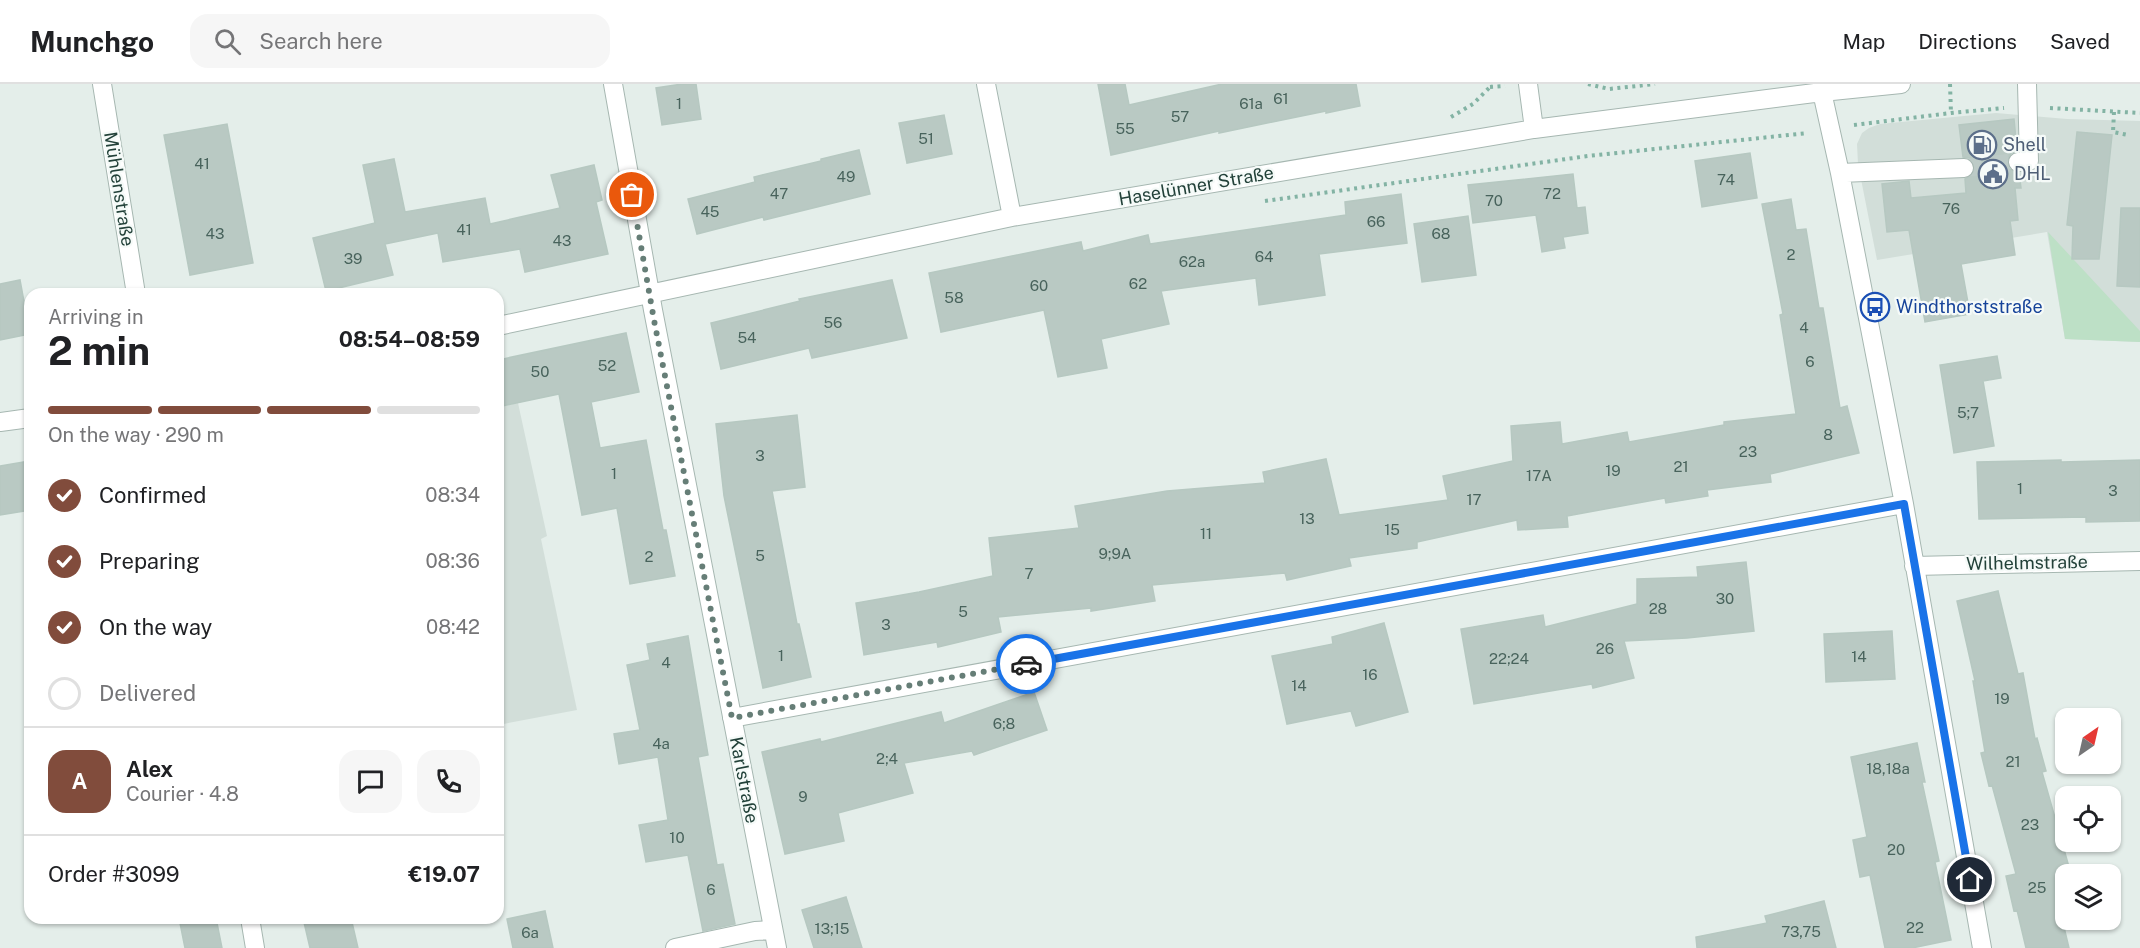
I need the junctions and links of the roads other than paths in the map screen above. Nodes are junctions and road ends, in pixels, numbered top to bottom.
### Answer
1 (102, 84) edge
2 (613, 84) edge
3 (986, 84) edge
4 (1528, 84) edge
5 (1901, 84) edge
6 (2027, 84) edge
7 (1878, 85) edge
8 (1822, 92) junction
9 (1534, 129) junction
10 (2018, 162) dead end
11 (1964, 168) tunnel mouth
12 (1840, 173) junction
13 (1012, 217) junction
14 (135, 288) edge
15 (650, 294) junction
16 (504, 325) edge
17 (24, 419) edge
18 (0, 422) edge
19 (1904, 504) junction
20 (2140, 561) edge
21 (1914, 566) junction
22 (732, 718) junction
23 (251, 924) edge
24 (775, 939) edge
25 (255, 948) edge
26 (675, 948) edge
27 (1982, 948) edge

1 - 14 street, Mühlenstraße
2 - 15 street, Karlstraße
3 - 13 street
4 - 9 street
5 - 7 street, Haselünner Straße
6 - 10 street
7 - 8 street, Haselünner Straße
8 - 9 street, Haselünner Straße
8 - 12 street
9 - 13 street, Haselünner Straße
11 - 12 street
12 - 19 street
13 - 15 street, Haselünner Straße
15 - 16 street, Haselünner Straße
15 - 22 street, Karlstraße
17 - 18 street
19 - 21 street
19 - 22 street
20 - 21 street, Wilhelmstraße
21 - 27 street
22 - 24 street, Karlstraße
23 - 25 street
24 - 26 street

